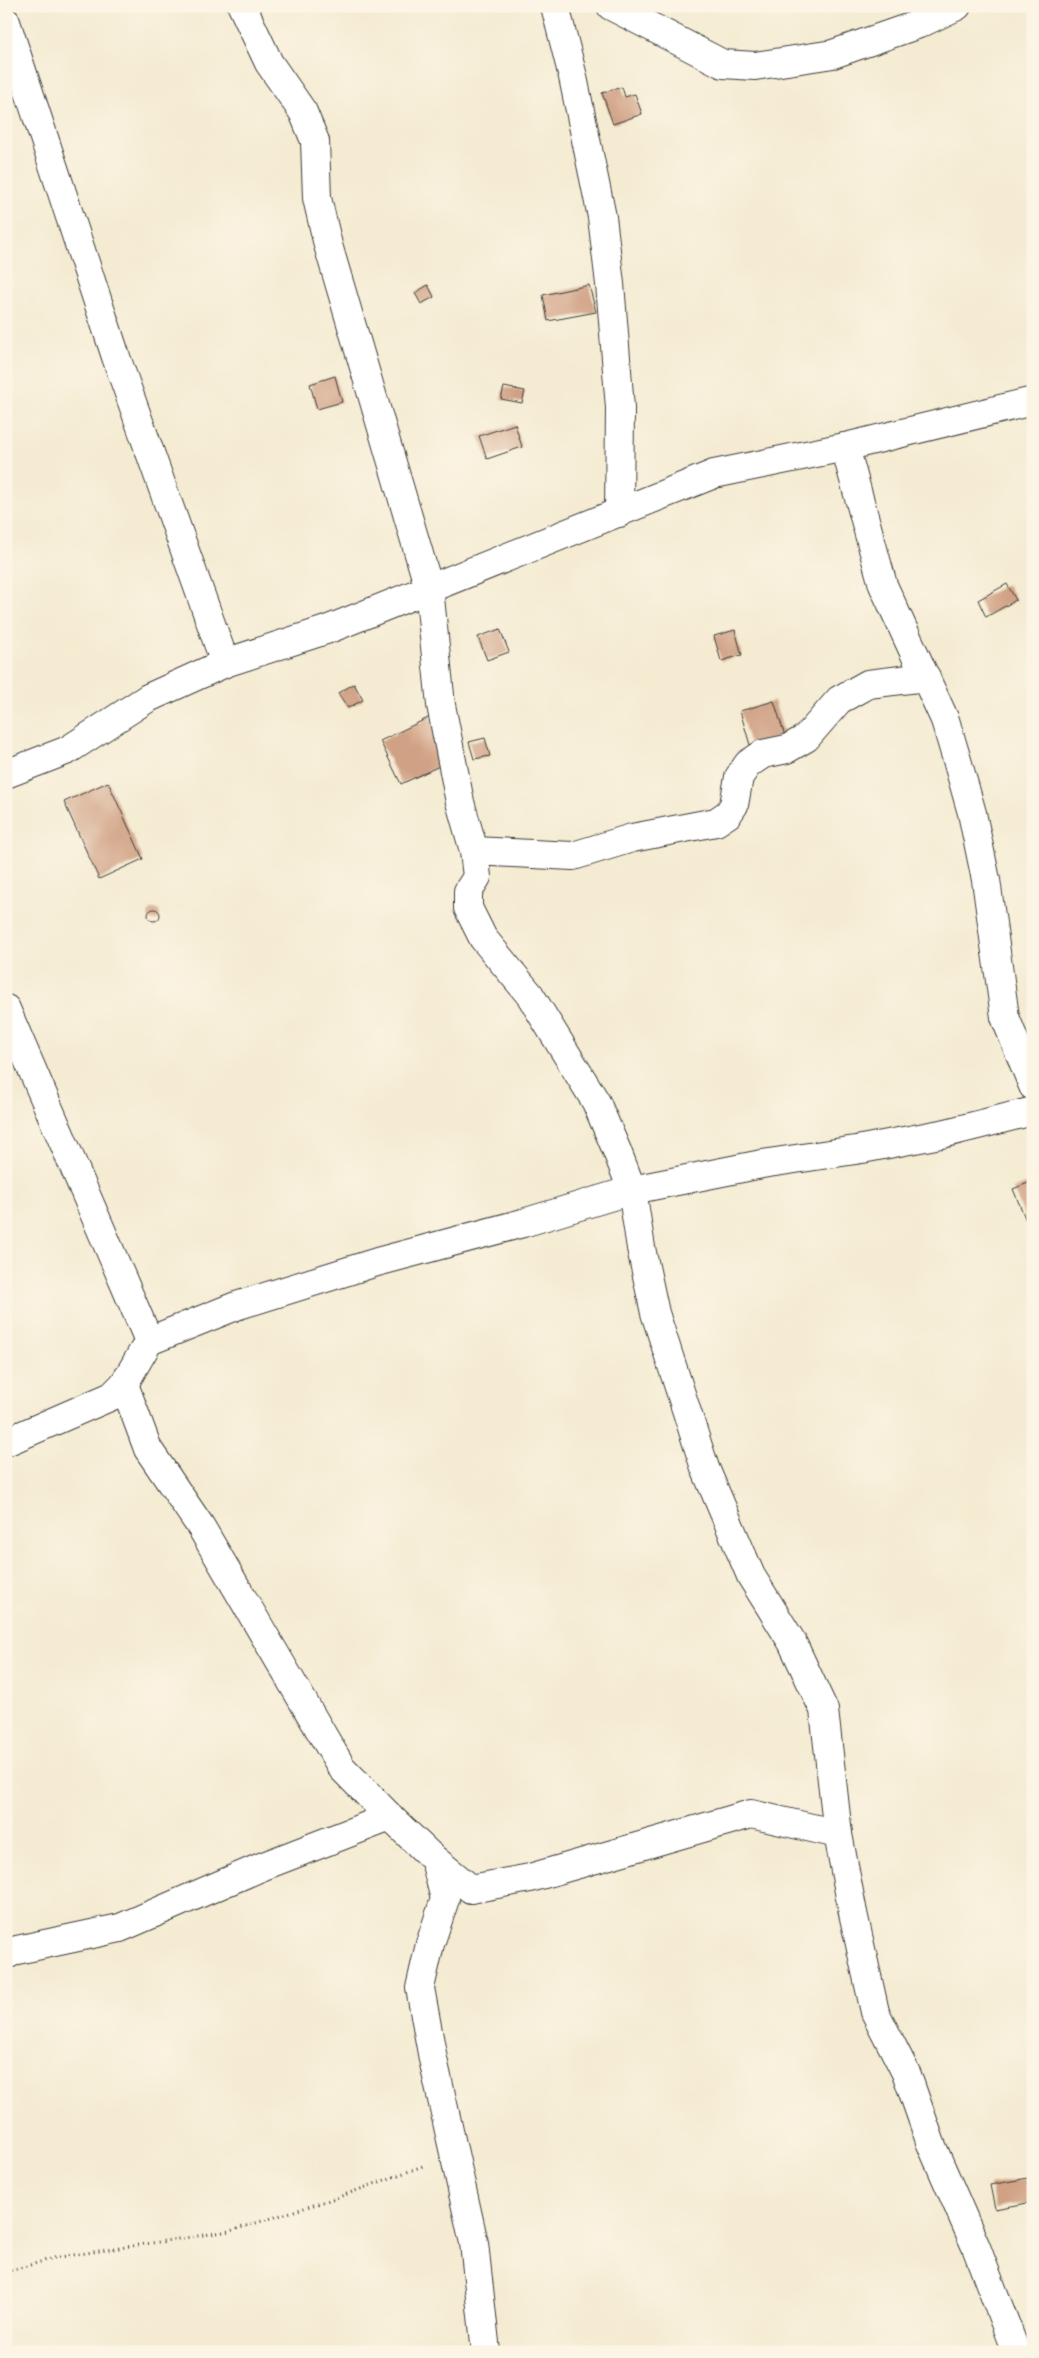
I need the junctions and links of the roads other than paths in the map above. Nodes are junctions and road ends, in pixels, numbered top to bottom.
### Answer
1 (242, 6) edge
2 (554, 6) edge
3 (611, 6) edge
4 (957, 6) edge
5 (6, 22) edge
6 (1033, 401) edge
7 (845, 447) junction
8 (619, 513) junction
9 (429, 588) junction
10 (225, 663) junction
11 (926, 677) junction
12 (6, 774) edge
13 (474, 852) junction
14 (6, 1009) edge
15 (1033, 1086) edge
16 (1033, 1111) edge
17 (632, 1190) junction
18 (149, 1341) junction
19 (124, 1384) junction
20 (6, 1442) edge
21 (390, 1817) junction
22 (838, 1834) junction
23 (435, 1860) junction
24 (6, 1955) edge
25 (486, 2352) edge
26 (1016, 2352) edge

1 - 9 street
2 - 8 street
3 - 4 street
5 - 10 street
6 - 7 street
7 - 8 street
7 - 11 street
8 - 9 street
9 - 10 street
9 - 13 street
10 - 12 street
11 - 13 street
11 - 15 street
13 - 17 street
14 - 18 street
16 - 17 street
17 - 18 street
17 - 22 street
18 - 19 street
19 - 20 street
19 - 21 street
21 - 23 street
21 - 24 street
22 - 23 street
22 - 26 street
23 - 25 street

